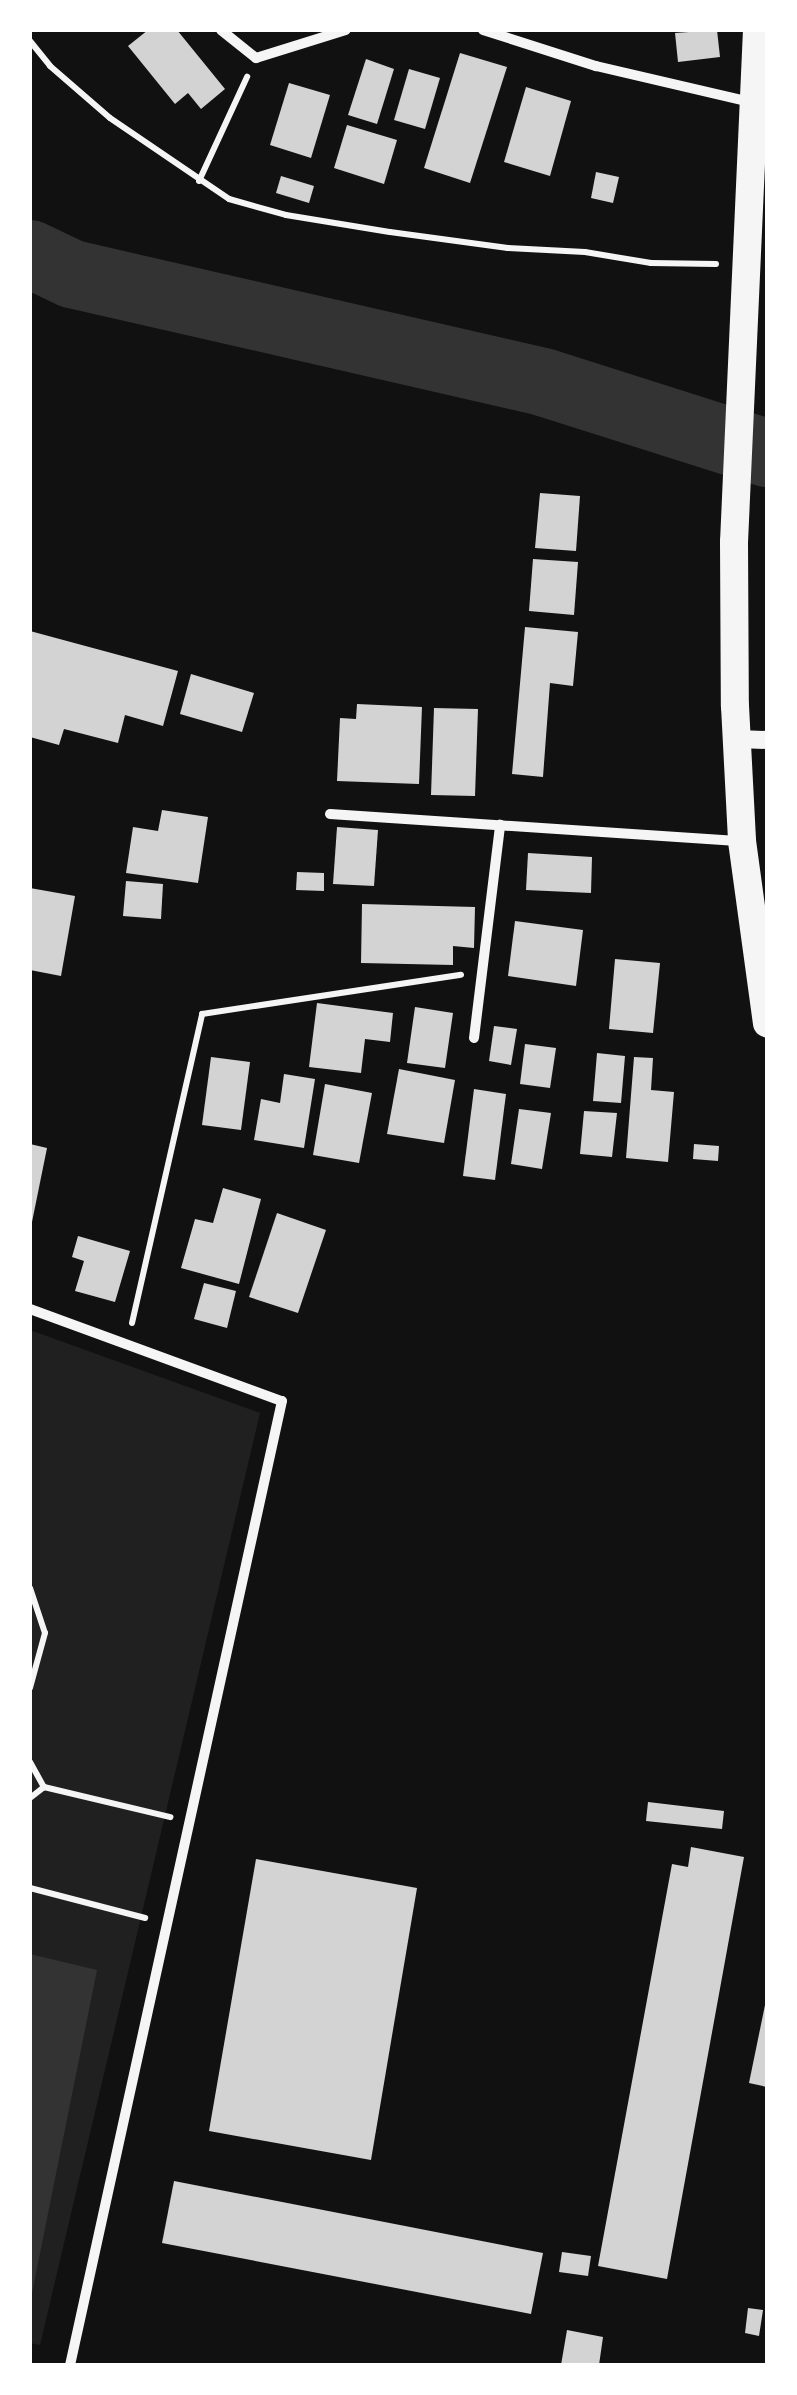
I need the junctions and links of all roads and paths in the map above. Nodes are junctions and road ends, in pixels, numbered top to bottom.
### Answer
1 (221, 30) edge
2 (346, 30) edge
3 (482, 30) edge
4 (756, 30) edge
5 (30, 41) edge
6 (256, 58) junction
7 (752, 102) junction
8 (199, 180) junction
9 (747, 265) junction
10 (738, 739) junction
11 (767, 740) edge
12 (330, 814) dead end
13 (500, 826) junction
14 (742, 841) junction
15 (482, 972) junction
16 (767, 1022) edge
17 (474, 1038) dead end
18 (30, 1308) edge
19 (127, 1344) junction
20 (30, 1588) edge
21 (30, 1688) edge
22 (30, 1762) edge
23 (44, 1787) junction
24 (30, 1798) edge
25 (190, 1822) junction
26 (30, 1888) edge
27 (166, 1924) junction
28 (70, 2365) edge

1 - 6 street
2 - 6 street
3 - 7 street
4 - 7 highway
5 - 8 path
6 - 8 path
7 - 9 highway
8 - 9 path
9 - 10 highway
10 - 11 street
10 - 14 highway
12 - 13 street
13 - 14 street
13 - 15 street
14 - 16 highway
15 - 17 street
15 - 19 path
18 - 19 street
19 - 25 street
20 - 21 path
22 - 23 path
23 - 24 path
23 - 25 path
25 - 27 street
26 - 27 path
27 - 28 street

